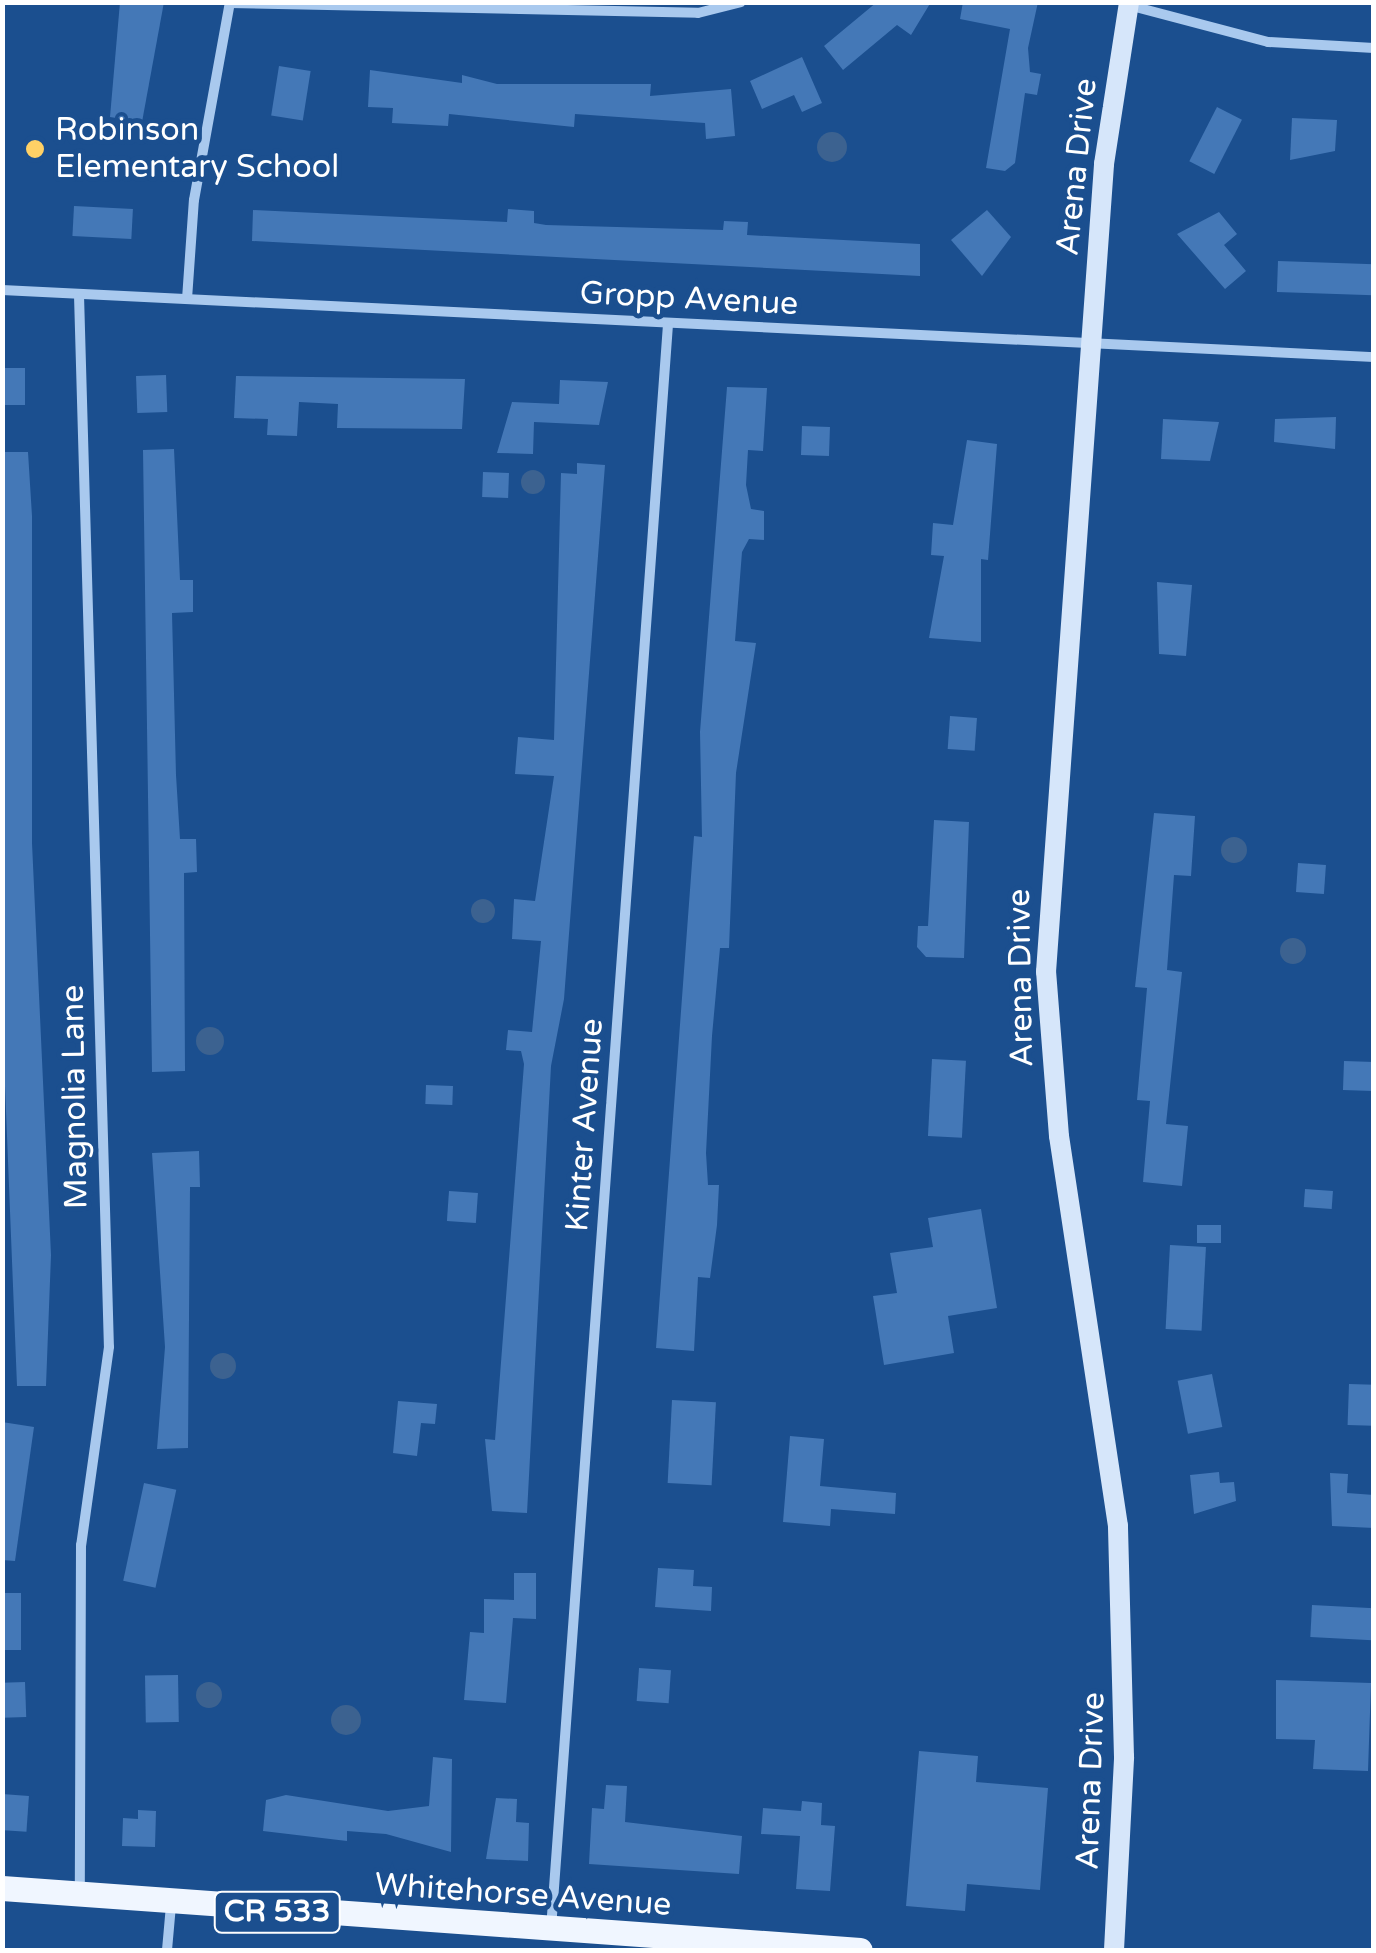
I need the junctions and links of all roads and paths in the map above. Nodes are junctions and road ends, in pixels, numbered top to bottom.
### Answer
1 (741, 2) edge
2 (230, 3) edge
3 (1129, 4) edge
4 (1374, 48) edge
5 (2, 290) edge
6 (79, 295) junction
7 (187, 299) junction
8 (668, 323) junction
9 (1091, 342) junction
10 (1374, 357) edge
11 (2, 1888) edge
12 (80, 1896) junction
13 (171, 1905) junction
14 (551, 1930) junction
15 (825, 1949) edge
16 (167, 1950) edge
17 (860, 1950) edge
18 (1114, 1950) edge

1 - 2 street
2 - 7 street
3 - 4 street
3 - 9 main road, Arena Drive
5 - 6 street, Gropp Avenue
6 - 7 street, Gropp Avenue
6 - 12 street, Magnolia Lane
7 - 8 street, Gropp Avenue
8 - 9 street, Gropp Avenue
8 - 14 street, Kinter Avenue
9 - 10 street, Gropp Avenue
9 - 18 main road, Arena Drive
11 - 12 main road, Whitehorse Avenue / CR 533
12 - 13 main road, Whitehorse Avenue / CR 533
13 - 14 main road, Whitehorse Avenue / CR 533
13 - 16 street
14 - 15 main road, Whitehorse Avenue / CR 533
15 - 17 main road, Whitehorse Avenue / CR 533

